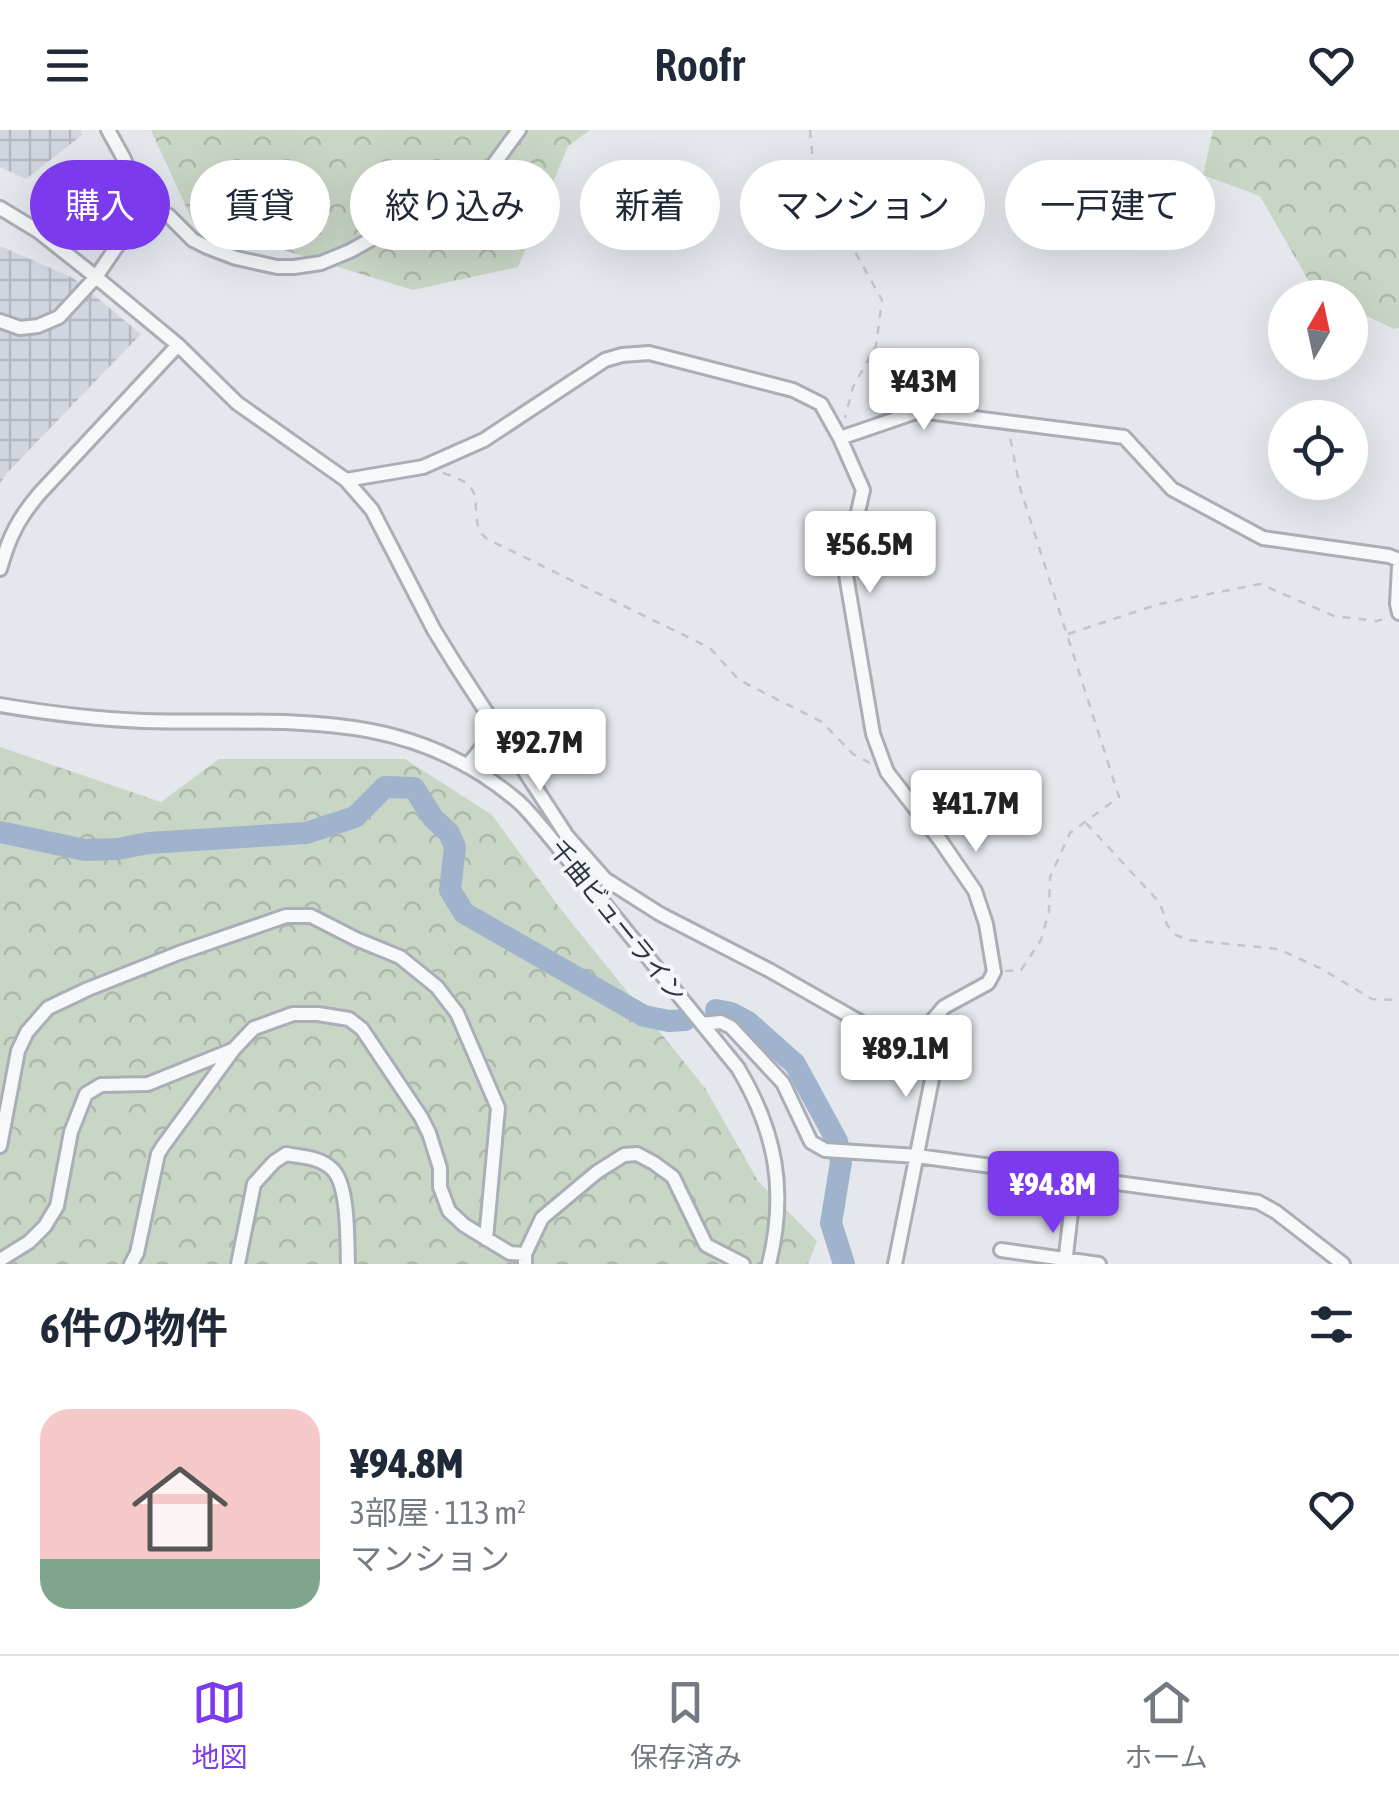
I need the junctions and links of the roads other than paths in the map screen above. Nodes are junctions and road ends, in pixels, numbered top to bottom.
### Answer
1 (108, 130) edge
2 (519, 130) edge
3 (124, 160) edge
4 (0, 208) edge
5 (170, 217) edge
6 (114, 250) edge
7 (96, 276) junction
8 (0, 321) edge
9 (178, 345) junction
10 (840, 438) junction
11 (346, 480) junction
12 (1399, 563) edge
13 (0, 569) edge
14 (1399, 613) edge
15 (0, 706) edge
16 (498, 728) junction
17 (467, 766) junction
18 (702, 1024) junction
19 (918, 1038) junction
20 (234, 1049) junction
21 (0, 1146) edge
22 (916, 1156) junction
23 (1075, 1177) junction
24 (486, 1239) junction
25 (1001, 1250) dead end
26 (525, 1259) edge
27 (0, 1260) edge
28 (1065, 1262) edge
29 (131, 1264) edge
30 (238, 1264) edge
31 (348, 1264) edge
32 (743, 1264) edge
33 (769, 1264) edge
34 (896, 1264) edge
35 (1099, 1264) edge
36 (1344, 1264) edge

1 - 3 street
2 - 5 street
4 - 7 street
6 - 7 street
7 - 8 street
7 - 9 street
9 - 11 street
9 - 13 street
10 - 11 street
10 - 12 street
10 - 19 street
11 - 16 street
12 - 14 street
15 - 17 street, 千曲ビューライン
16 - 17 street
16 - 19 street
17 - 18 street, 千曲ビューライン
18 - 22 street
18 - 33 street, 千曲ビューライン
19 - 22 street
20 - 24 street
20 - 27 street
20 - 29 street
21 - 24 street
22 - 23 street
22 - 34 street
23 - 28 street
23 - 36 street
24 - 26 street
25 - 28 street
26 - 32 street
28 - 35 street
30 - 31 street

